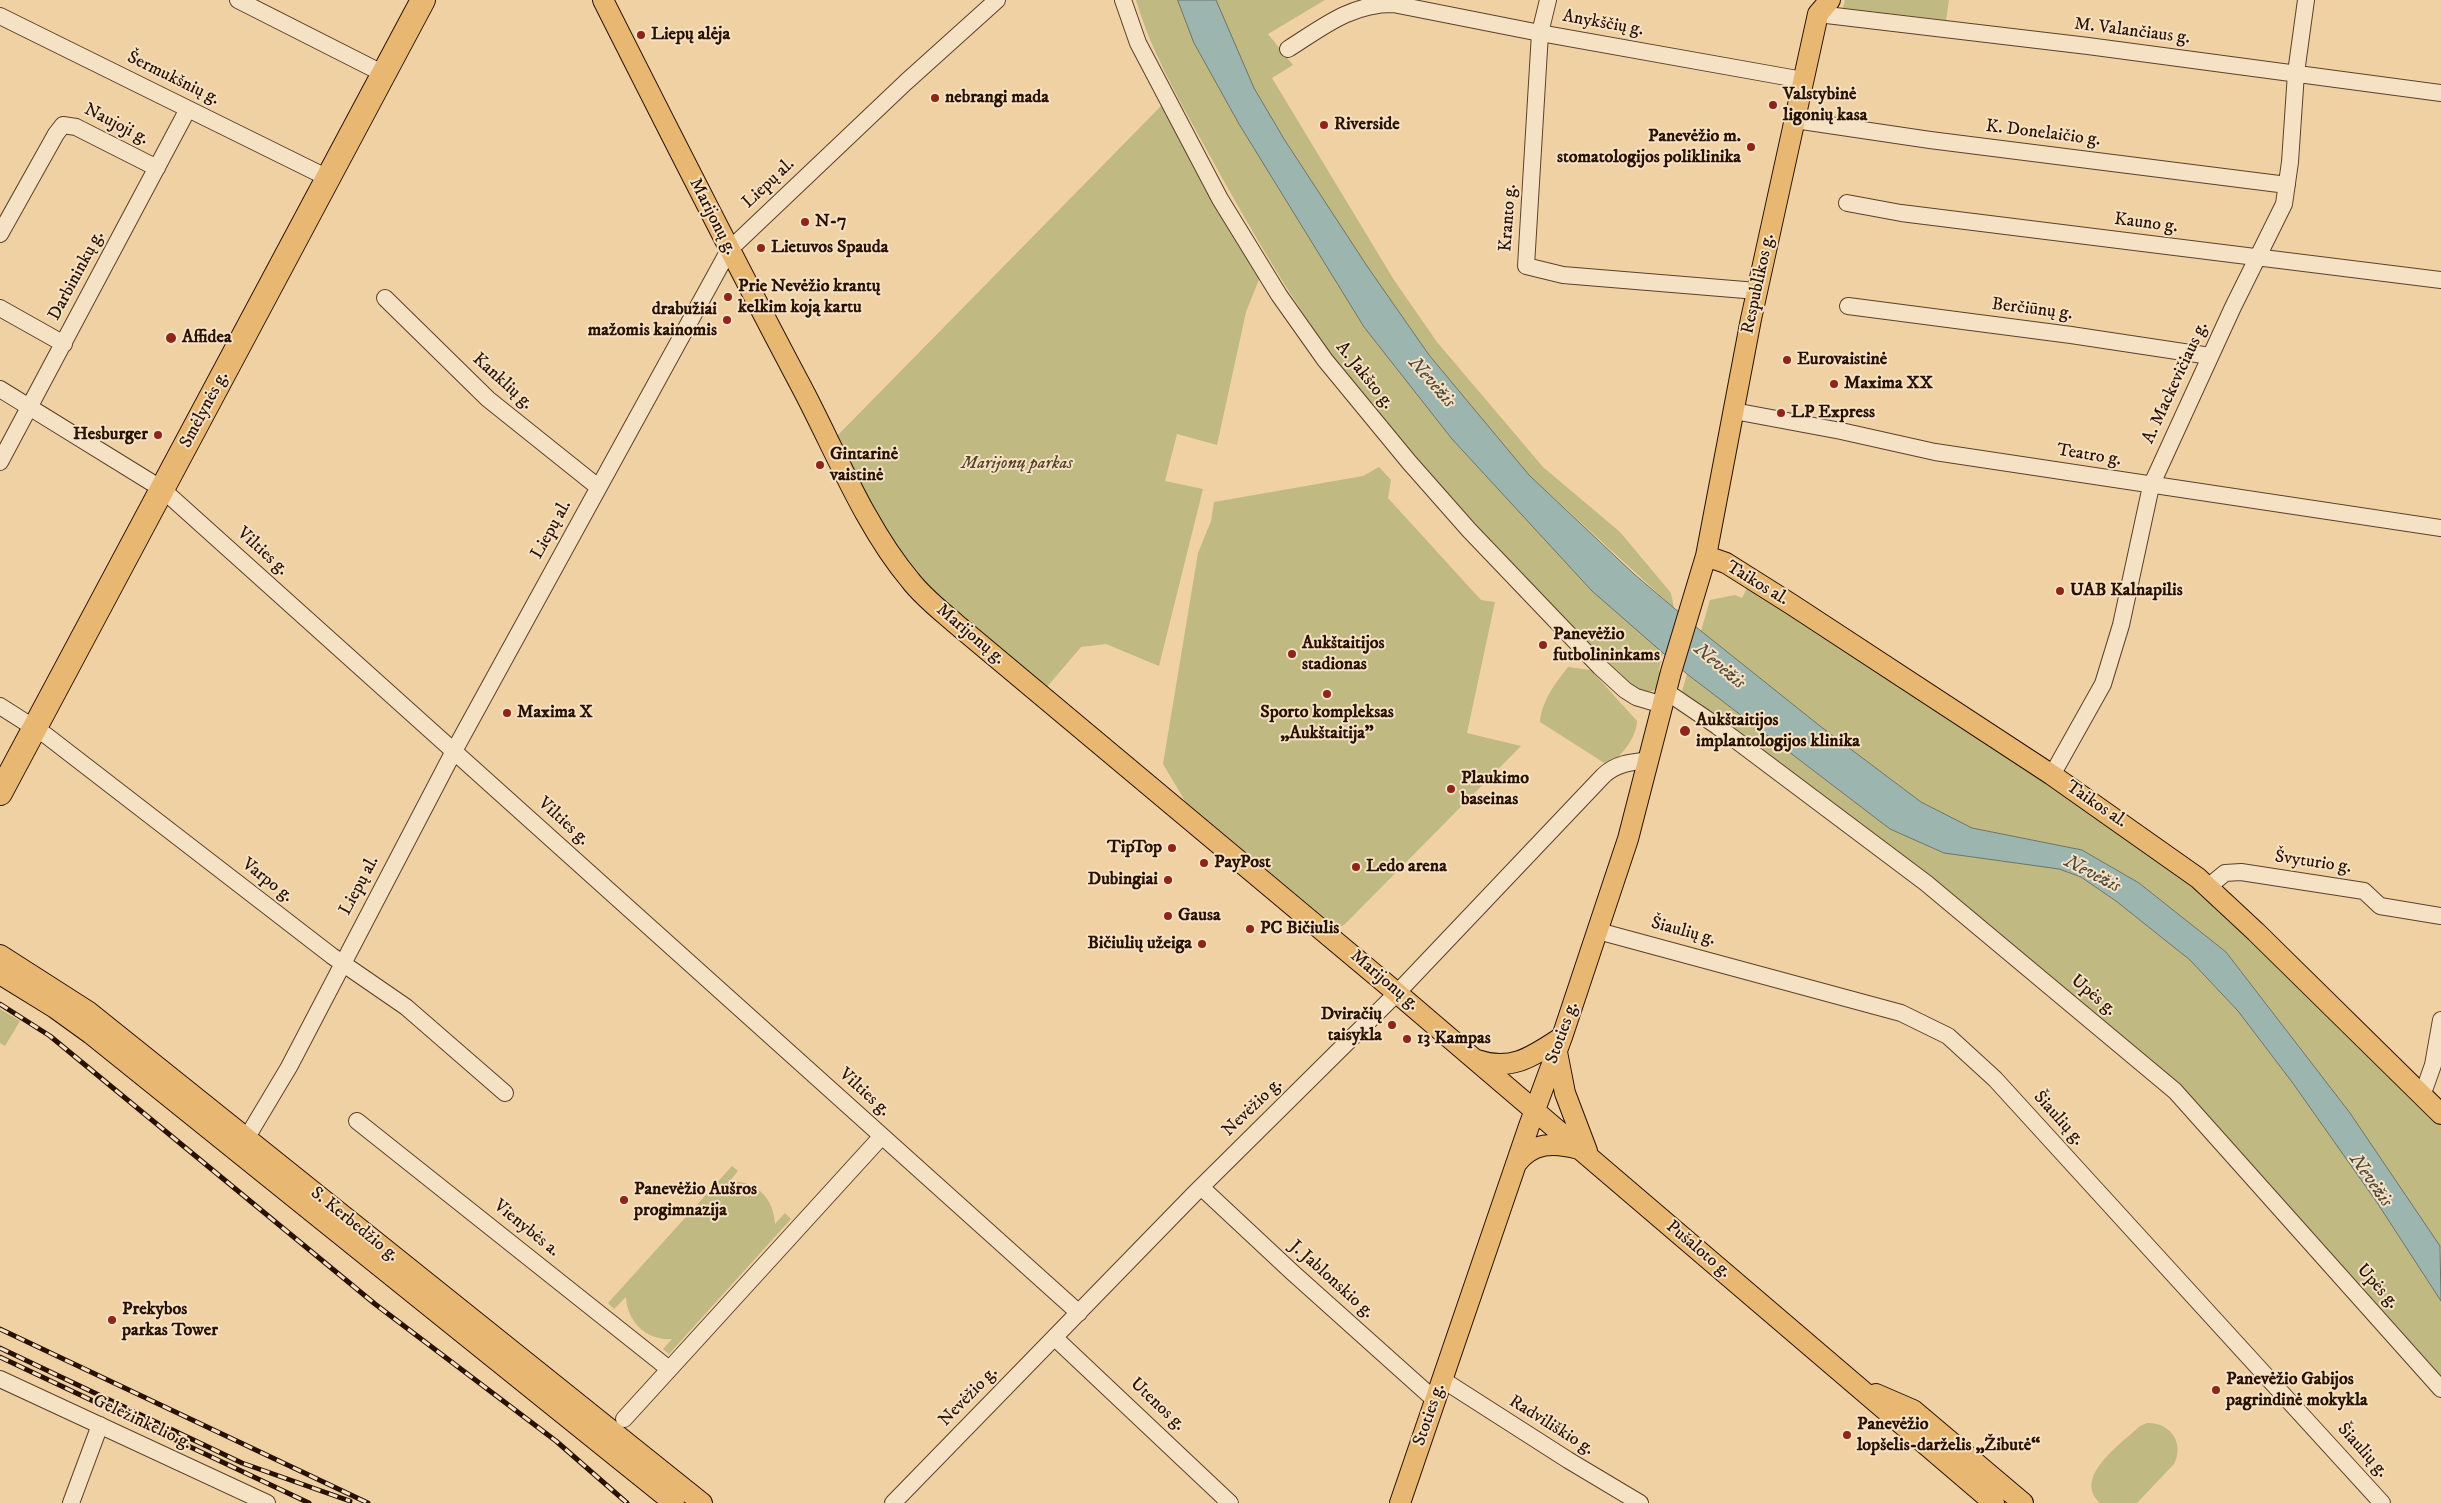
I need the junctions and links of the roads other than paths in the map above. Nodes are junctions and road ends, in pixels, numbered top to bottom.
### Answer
1 (238, 0) edge
2 (423, 0) edge
3 (603, 0) edge
4 (997, 0) edge
5 (1123, 0) edge
6 (1548, 0) edge
7 (2306, 0) edge
8 (1819, 5) edge
9 (0, 16) edge
10 (1540, 33) junction
11 (1288, 49) dead end
12 (2296, 73) junction
13 (384, 74) junction
14 (1803, 80) junction
15 (2441, 93) edge
16 (188, 108) junction
17 (1795, 120) junction
18 (156, 168) junction
19 (328, 178) junction
20 (2288, 186) junction
21 (1847, 203) dead end
22 (0, 234) edge
23 (729, 250) junction
24 (2257, 258) junction
25 (2441, 280) edge
26 (1757, 291) junction
27 (385, 298) dead end
28 (1848, 306) dead end
29 (0, 308) edge
30 (64, 344) junction
31 (2210, 356) junction
32 (0, 389) edge
33 (30, 406) junction
34 (1734, 411) junction
35 (0, 462) edge
36 (2151, 486) junction
37 (598, 487) junction
38 (162, 489) junction
39 (2441, 528) edge
40 (1706, 556) junction
41 (1665, 698) junction
42 (0, 706) edge
43 (36, 727) junction
44 (454, 751) junction
45 (1650, 760) junction
46 (2052, 776) junction
47 (0, 793) edge
48 (2208, 887) junction
49 (2441, 916) edge
50 (1598, 931) junction
51 (0, 955) edge
52 (342, 964) junction
53 (0, 974) edge
54 (1397, 993) junction
55 (2441, 1020) edge
56 (1559, 1044) junction
57 (1476, 1059) junction
58 (505, 1093) dead end
59 (2422, 1096) junction
60 (1535, 1110) junction
61 (2441, 1114) edge
62 (357, 1121) dead end
63 (882, 1136) junction
64 (242, 1146) junction
65 (1587, 1153) junction
66 (1516, 1164) junction
67 (1201, 1187) junction
68 (1079, 1313) junction
69 (1055, 1338) junction
70 (669, 1369) junction
71 (0, 1380) edge
72 (1443, 1380) junction
73 (1863, 1389) junction
74 (2441, 1389) edge
75 (1436, 1401) junction
76 (624, 1419) dead end
77 (100, 1425) junction
78 (71, 1503) edge
79 (267, 1503) edge
80 (674, 1503) edge
81 (702, 1503) edge
82 (893, 1503) edge
83 (1230, 1503) edge
84 (1400, 1503) edge
85 (1640, 1503) edge
86 (1994, 1503) edge
87 (2023, 1503) edge
88 (2382, 1503) edge

1 - 13 street
2 - 13 highway, Smėlynės g.
3 - 23 main road, Marijonų g.
4 - 23 street, Liepų al.
5 - 41 street, A. Jakšto g.
6 - 10 street, Kranto g.
7 - 12 street, A. Mackevičiaus g.
8 - 12 street, M. Valančiaus g.
8 - 14 main road, Respublikos g.
9 - 16 street, Šermukšnių g.
10 - 11 street, Anykščių g.
10 - 14 street, Anykščių g.
10 - 26 street, Kranto g.
12 - 15 street, M. Valančiaus g.
12 - 20 street, A. Mackevičiaus g.
13 - 19 highway, Smėlynės g.
14 - 17 main road, Respublikos g.
16 - 18 street, Darbininkų g.
16 - 19 street, Šermukšnių g.
17 - 20 street, K. Donelaičio g.
17 - 26 main road, Respublikos g.
18 - 22 street, Naujoji g.
18 - 30 street, Darbininkų g.
19 - 38 highway, Smėlynės g.
20 - 24 street, A. Mackevičiaus g.
21 - 24 street, Kauno g.
23 - 37 street, Liepų al.
23 - 54 main road, Marijonų g.
24 - 25 street, Kauno g.
24 - 31 street, A. Mackevičiaus g.
26 - 34 main road, Respublikos g.
27 - 37 street, Kanklių g.
28 - 31 street, Berčiūnų g.
29 - 30 street
30 - 33 street, Darbininkų g.
31 - 36 street, A. Mackevičiaus g.
32 - 33 street, Vilties g.
33 - 35 street, Darbininkų g.
33 - 38 street, Vilties g.
34 - 36 street, Teatro g.
34 - 40 main road, Respublikos g.
36 - 39 street, Teatro g.
36 - 46 street, A. Mackevičiaus g.
37 - 44 street, Liepų al.
38 - 43 highway, Smėlynės g.
38 - 44 street, Vilties g.
40 - 41 main road, Stoties g.
40 - 46 main road, Taikos al.
41 - 45 main road, Stoties g.
41 - 74 street, Upės g.
42 - 43 street, Varpo g.
43 - 47 highway, Smėlynės g.
43 - 52 street, Varpo g.
44 - 52 street, Liepų al.
44 - 63 street, Vilties g.
45 - 50 main road, Stoties g.
45 - 54 street, Nevėžio g.
46 - 48 main road, Taikos al.
48 - 49 street, Švyturio g.
48 - 59 main road, Taikos al.
50 - 56 main road, Stoties g.
50 - 88 street, Šiaulių g.
51 - 64 main road, S. Kerbedžio g.
52 - 58 street, Varpo g.
52 - 64 street, Liepų al.
53 - 64 main road, S. Kerbedžio g.
54 - 57 main road, Marijonų g.
54 - 67 street, Nevėžio g.
55 - 59 street
56 - 57 main road
56 - 60 main road, Stoties g.
56 - 65 main road
57 - 60 main road, Marijonų g.
59 - 61 main road, Taikos al.
60 - 65 main road, Pušaloto g.
60 - 66 main road, Stoties g.
62 - 70 street, Vienybės a.
63 - 68 street, Vilties g.
63 - 70 street
64 - 80 main road, S. Kerbedžio g.
64 - 81 main road, S. Kerbedžio g.
65 - 66 main road
65 - 73 main road, Pušaloto g.
66 - 72 main road, Stoties g.
67 - 68 street, Nevėžio g.
67 - 75 street, J. Jablonskio g.
68 - 69 street, Nevėžio g.
69 - 82 street, Nevėžio g.
69 - 83 street, Utenos g.
70 - 76 street
71 - 77 street, Geležinkelio g.
72 - 75 main road, Stoties g.
72 - 85 street, Radviliškio g.
73 - 86 main road, Pušaloto g.
73 - 87 main road, Pušaloto g.
75 - 84 main road, Stoties g.
77 - 78 street
77 - 79 street, Geležinkelio g.

